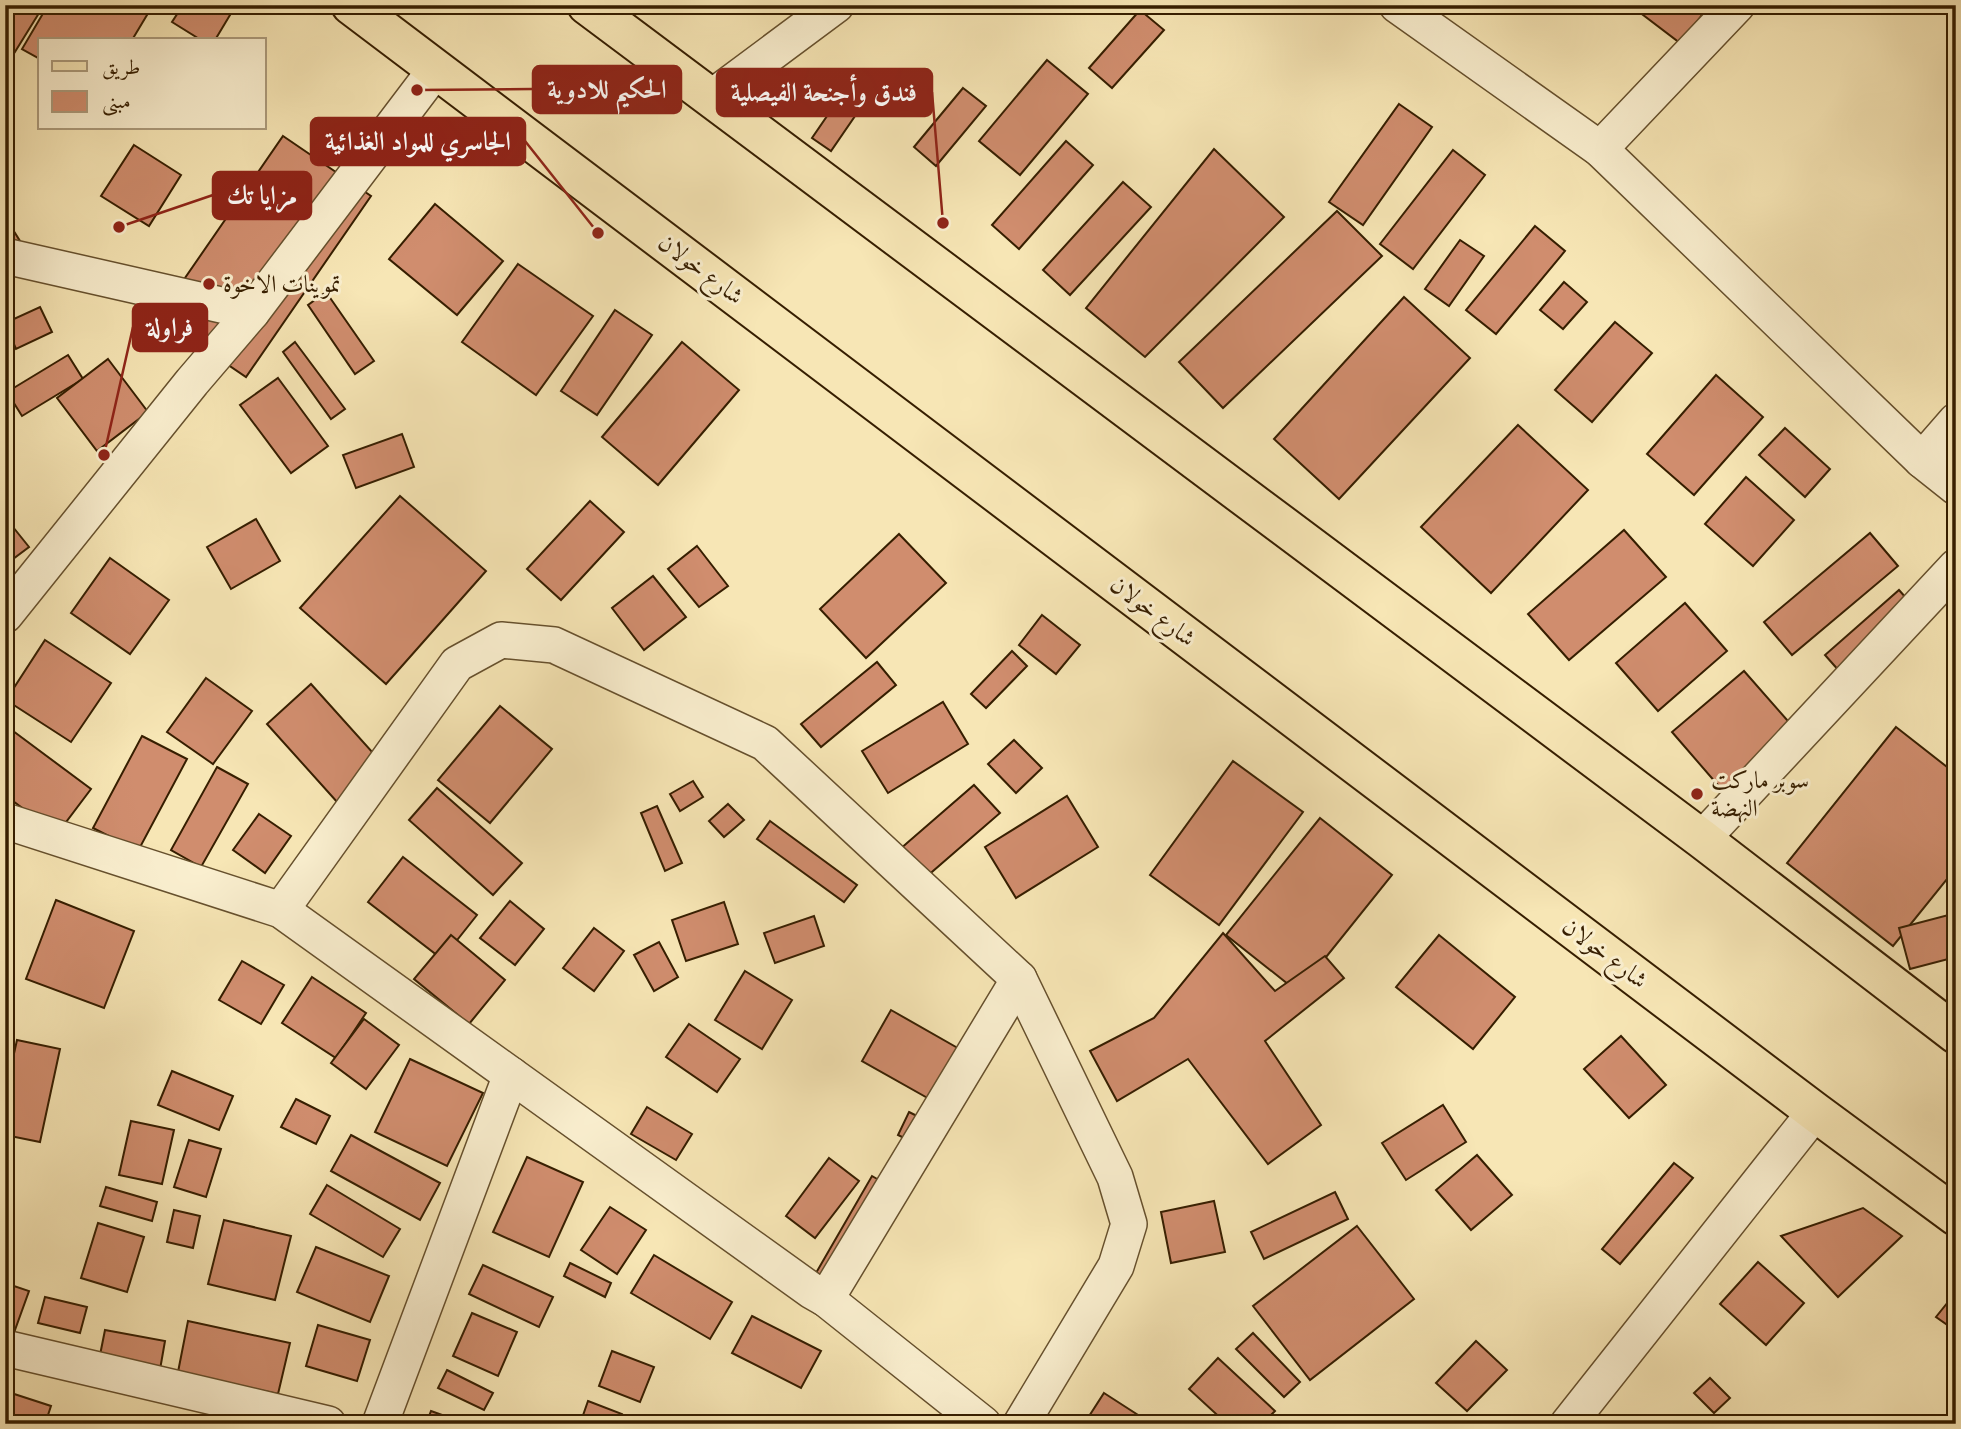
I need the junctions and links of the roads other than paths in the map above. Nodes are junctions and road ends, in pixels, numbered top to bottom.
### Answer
1 (351, 5) edge
2 (587, 5) edge
3 (836, 5) edge
4 (1397, 5) edge
5 (1737, 5) edge
6 (436, 69) junction
7 (712, 98) junction
8 (1600, 149) junction
9 (5, 257) edge
10 (252, 312) junction
11 (1956, 421) edge
12 (1922, 460) junction
13 (1956, 487) edge
14 (1956, 567) edge
15 (5, 615) edge
16 (5, 821) edge
17 (1702, 839) junction
18 (281, 910) junction
19 (1019, 979) junction
20 (1956, 1034) edge
21 (511, 1075) junction
22 (1815, 1112) junction
23 (1956, 1216) edge
24 (826, 1299) junction
25 (5, 1349) edge
26 (328, 1424) edge
27 (380, 1424) edge
28 (983, 1424) edge
29 (1021, 1424) edge
30 (1568, 1424) edge

1 - 6 main road, شارع خولان
2 - 7 main road
3 - 7 street
4 - 8 street
5 - 8 street
6 - 10 street
6 - 22 main road, شارع خولان
7 - 17 main road
8 - 12 street
9 - 10 street
10 - 15 street
11 - 12 street
12 - 13 street
14 - 17 street
16 - 18 street
17 - 20 main road
18 - 19 street
18 - 21 street
19 - 24 street
19 - 29 street
21 - 24 street
21 - 27 street
22 - 23 main road, شارع خولان
22 - 30 street
24 - 28 street
25 - 26 street

